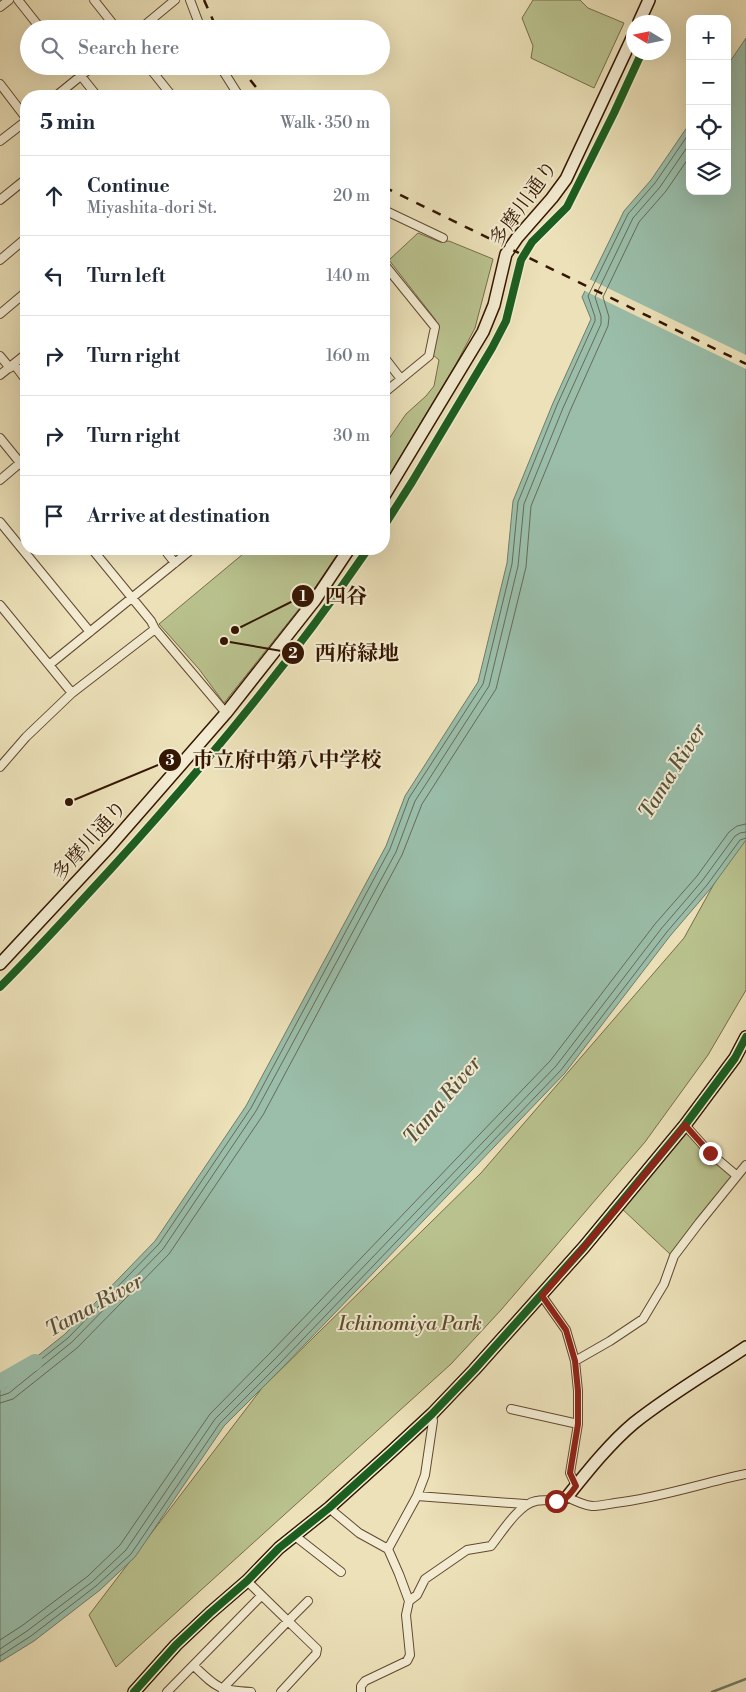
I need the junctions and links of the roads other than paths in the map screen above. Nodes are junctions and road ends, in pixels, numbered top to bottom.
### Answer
1 (9, 0) edge
2 (18, 0) edge
3 (94, 0) edge
4 (190, 0) edge
5 (649, 0) edge
6 (171, 1) edge
7 (0, 7) edge
8 (642, 15) edge
9 (34, 20) edge
10 (110, 20) edge
11 (150, 20) edge
12 (198, 20) edge
13 (626, 51) edge
14 (155, 75) edge
15 (226, 75) edge
16 (81, 76) joint
17 (0, 84) edge
18 (64, 90) edge
19 (92, 90) edge
20 (167, 90) edge
21 (235, 90) edge
22 (20, 112) edge
23 (20, 125) edge
24 (0, 141) edge
25 (20, 184) edge
26 (0, 200) edge
27 (390, 213) edge
28 (443, 238) dead end
29 (20, 243) edge
30 (0, 260) edge
31 (390, 272) edge
32 (20, 297) edge
33 (0, 314) edge
34 (0, 356) edge
35 (20, 359) edge
36 (390, 364) edge
37 (12, 366) junction
38 (20, 374) edge
39 (0, 375) edge
40 (402, 379) junction
41 (390, 388) edge
42 (0, 438) edge
43 (20, 463) joint
44 (0, 480) edge
45 (390, 486) edge
46 (0, 522) edge
47 (20, 546) edge
48 (27, 555) edge
49 (97, 555) edge
50 (169, 555) edge
51 (184, 555) edge
52 (345, 555) edge
53 (175, 562) junction
54 (132, 597) junction
55 (0, 605) edge
56 (155, 629) junction
57 (90, 632) junction
58 (49, 665) junction
59 (72, 693) junction
60 (226, 713) junction
61 (0, 767) edge
62 (0, 964) edge
63 (744, 1044) edge
64 (685, 1125) junction
65 (746, 1165) edge
66 (736, 1175) junction
67 (542, 1296) junction
68 (746, 1348) edge
69 (575, 1361) junction
70 (511, 1409) dead end
71 (432, 1414) junction
72 (578, 1424) junction
73 (746, 1474) edge
74 (576, 1486) junction
75 (417, 1496) junction
76 (567, 1497) junction
77 (525, 1504) junction
78 (329, 1508) junction
79 (295, 1536) junction
80 (388, 1549) junction
81 (341, 1572) dead end
82 (247, 1581) junction
83 (261, 1596) junction
84 (308, 1601) dead end
85 (410, 1601) junction
86 (288, 1621) junction
87 (194, 1666) junction
88 (222, 1689) junction
89 (134, 1692) edge
90 (167, 1692) edge
91 (251, 1692) edge
92 (281, 1692) edge
93 (361, 1692) edge

1 - 7 street
2 - 9 street
3 - 10 street
4 - 12 street
5 - 8 street
6 - 11 street
13 - 45 street, 多摩川通り
14 - 20 street
15 - 21 street
16 - 18 street
16 - 19 street
17 - 22 street
23 - 24 street
25 - 26 street
27 - 28 street
29 - 30 street
31 - 40 street
32 - 33 street
34 - 37 street
35 - 37 street
36 - 40 street
37 - 38 street
37 - 39 street
40 - 41 street
42 - 43 street
43 - 44 street
46 - 47 street
48 - 57 street
49 - 54 street
50 - 53 street
51 - 53 street
52 - 60 street, 多摩川通り
53 - 54 street
54 - 56 street
54 - 57 street
55 - 58 street
56 - 59 street
56 - 60 street
57 - 58 street
58 - 59 street
59 - 61 street
60 - 62 street, 多摩川通り
63 - 64 street
64 - 66 street
64 - 67 street
65 - 66 street
66 - 69 street
67 - 69 street
67 - 71 street
68 - 74 street
69 - 72 street
70 - 72 street
71 - 75 street
71 - 78 street
72 - 74 street
73 - 76 street
74 - 76 street
75 - 77 street
75 - 80 street
76 - 77 street
77 - 85 street
78 - 79 street
78 - 80 street
79 - 81 street
79 - 82 street
80 - 85 street
82 - 83 street
82 - 89 street
83 - 86 street
83 - 87 street
84 - 86 street
85 - 93 street
86 - 88 street
86 - 92 street
87 - 88 street
87 - 90 street
88 - 91 street

